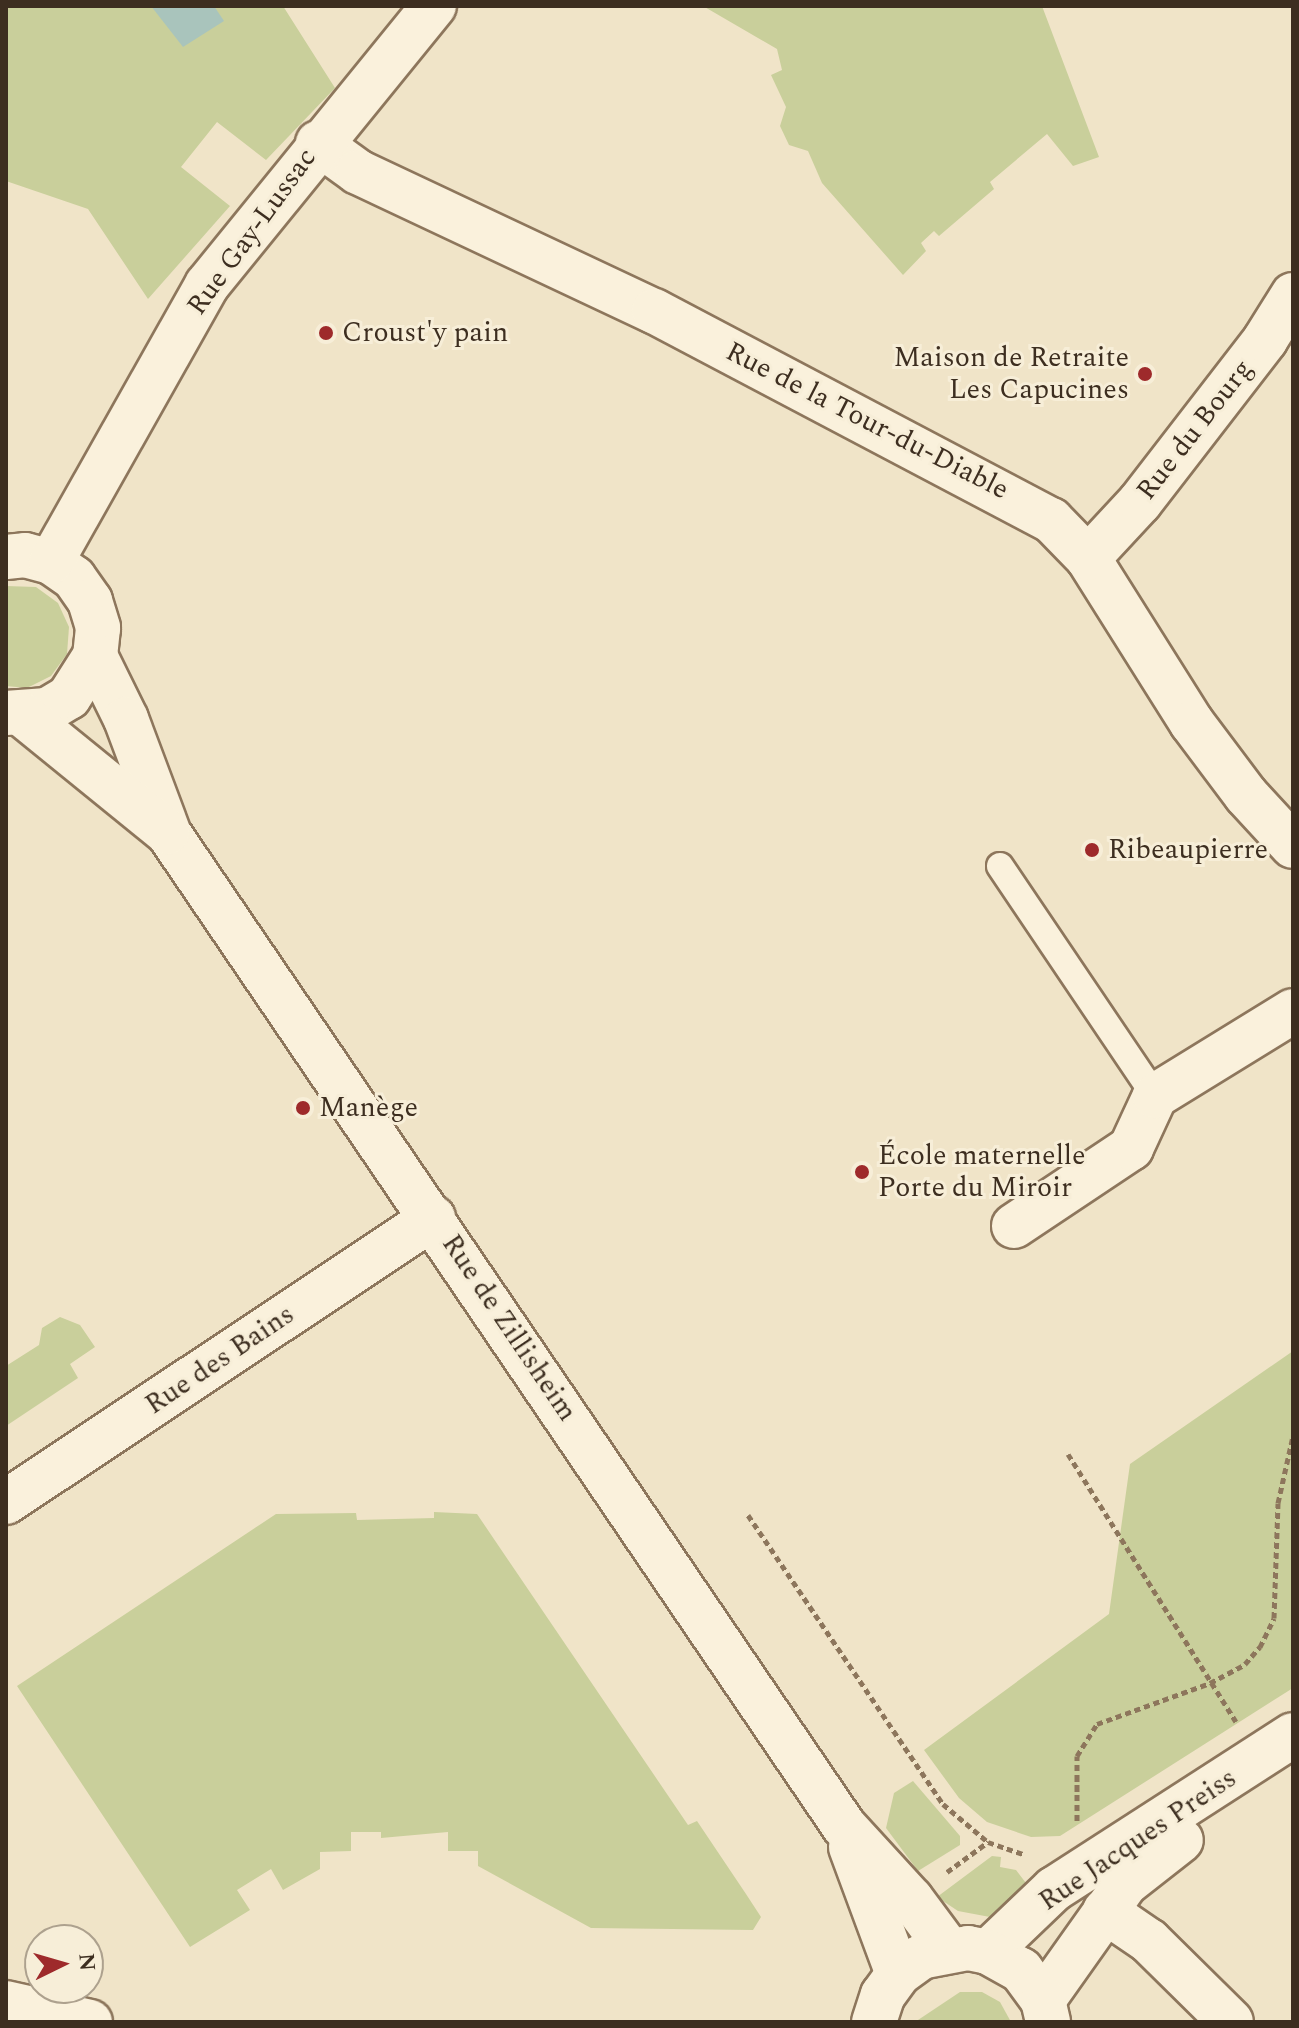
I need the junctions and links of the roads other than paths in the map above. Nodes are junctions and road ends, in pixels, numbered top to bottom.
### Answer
1 (434, 6) edge
2 (318, 143) junction
3 (1293, 295) edge
4 (6, 557) edge
5 (1088, 558) junction
6 (51, 562) junction
7 (95, 656) junction
8 (14, 714) edge
9 (169, 834) junction
10 (1293, 846) edge
11 (1000, 866) dead end
12 (1293, 1011) edge
13 (1155, 1096) junction
14 (433, 1218) junction
15 (1014, 1226) dead end
16 (6, 1502) edge
17 (1282, 1755) edge
18 (844, 1826) junction
19 (1105, 1911) junction
20 (968, 1951) junction
21 (898, 1974) junction
22 (6, 2003) edge
23 (1046, 2011) edge
24 (72, 2020) edge
25 (874, 2022) edge
26 (1231, 2022) edge

1 - 2 street, Rue Gay-Lussac
2 - 5 street, Rue de la Tour-du-Diable
2 - 6 street, Rue Gay-Lussac
3 - 5 street, Rue du Bourg
4 - 6 street
5 - 10 street, Rue de la Tour-du-Diable
6 - 7 street
7 - 8 street
7 - 9 street, Rue de Zillisheim
8 - 9 street, Rue de Zillisheim
9 - 14 street, Rue de Zillisheim
11 - 13 lane
12 - 13 street
13 - 15 street
14 - 16 street, Rue des Bains
14 - 18 street, Rue de Zillisheim
17 - 19 street, Rue Jacques Preiss
17 - 20 street, Rue Jacques Preiss
18 - 20 street, Rue de Zillisheim
18 - 21 street, Rue de Zillisheim
19 - 23 street, Rue Jacques Preiss
19 - 26 street
20 - 21 street
20 - 23 street
21 - 25 street
22 - 24 street

